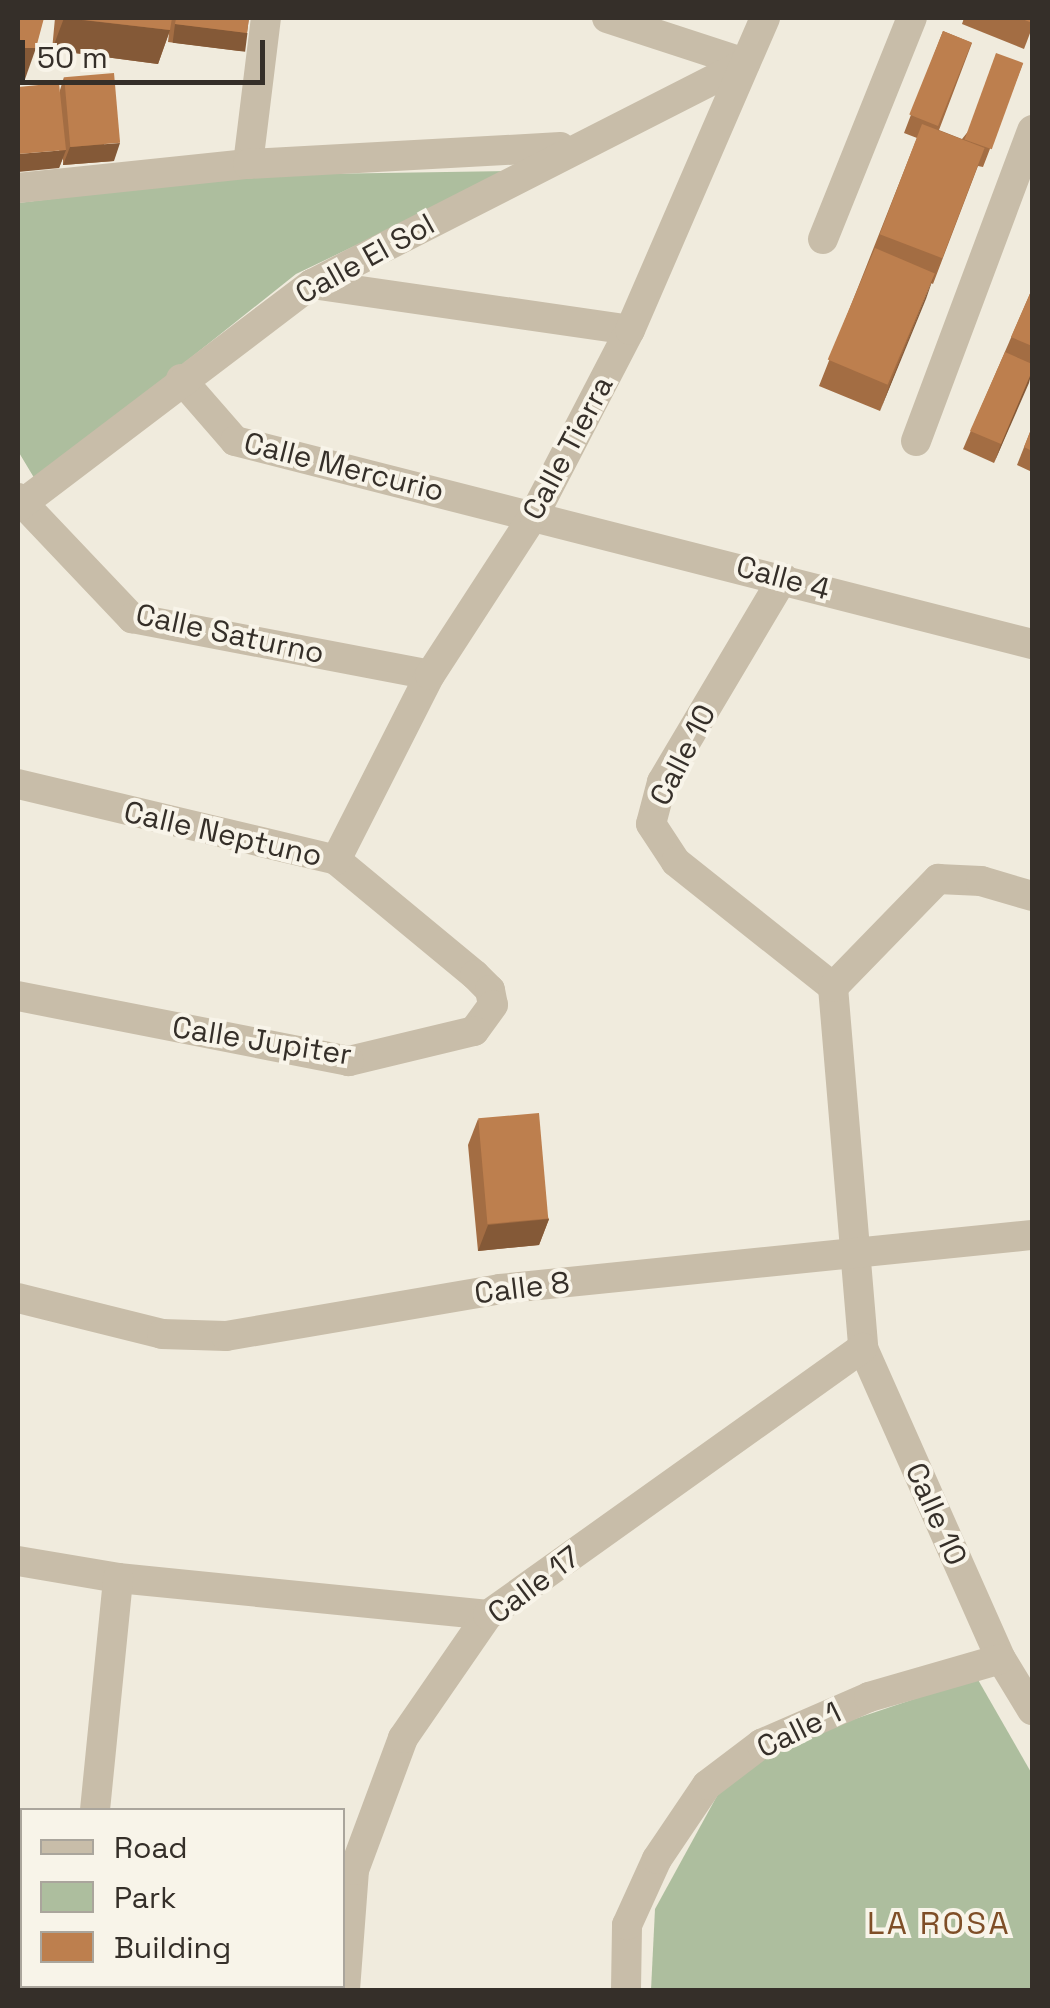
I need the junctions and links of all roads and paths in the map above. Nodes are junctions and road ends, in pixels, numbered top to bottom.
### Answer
1 (266, 18) edge
2 (606, 18) edge
3 (765, 18) edge
4 (912, 18) edge
5 (745, 64) junction
6 (1032, 130) edge
7 (574, 146) junction
8 (248, 164) junction
9 (18, 188) edge
10 (824, 240) dead end
11 (312, 284) junction
12 (630, 330) junction
13 (181, 378) junction
14 (916, 442) dead end
15 (18, 503) edge
16 (534, 515) junction
17 (783, 578) junction
18 (1032, 644) edge
19 (430, 675) junction
20 (18, 784) edge
21 (336, 860) junction
22 (1032, 896) edge
23 (833, 987) junction
24 (18, 996) edge
25 (493, 1005) joint
26 (1032, 1235) edge
27 (853, 1252) junction
28 (18, 1298) edge
29 (863, 1348) junction
30 (18, 1561) edge
31 (118, 1578) junction
32 (488, 1615) junction
33 (1001, 1658) junction
34 (1032, 1710) edge
35 (95, 1808) edge
36 (345, 1990) edge
37 (626, 1990) edge

1 - 8 street
2 - 5 street
3 - 5 street, Calle Tierra
4 - 10 street
5 - 7 street, Calle El Sol
5 - 12 street, Calle Tierra
6 - 14 street
7 - 8 street
7 - 11 street, Calle El Sol
8 - 9 street
11 - 12 street
11 - 13 street, Calle El Sol
12 - 16 street, Calle Tierra
13 - 15 street, Calle El Sol
13 - 16 street, Calle Mercurio
15 - 19 street, Calle Saturno
16 - 17 street, Calle 4
16 - 19 street, Calle Tierra
17 - 18 street, Calle 4
17 - 23 street, Calle 10
19 - 21 street, Calle Tierra
20 - 21 street, Calle Neptuno
21 - 25 street, Calle Neptuno
22 - 23 street
23 - 27 street, Calle 10
24 - 25 street, Calle Jupiter
26 - 27 street, Calle 8
27 - 28 street, Calle 8
27 - 29 street, Calle 10
29 - 32 street, Calle 17
29 - 33 street, Calle 10
30 - 31 street
31 - 32 street
31 - 35 street
32 - 36 street, Calle 17
33 - 34 street, Calle 10
33 - 37 street, Calle 1

